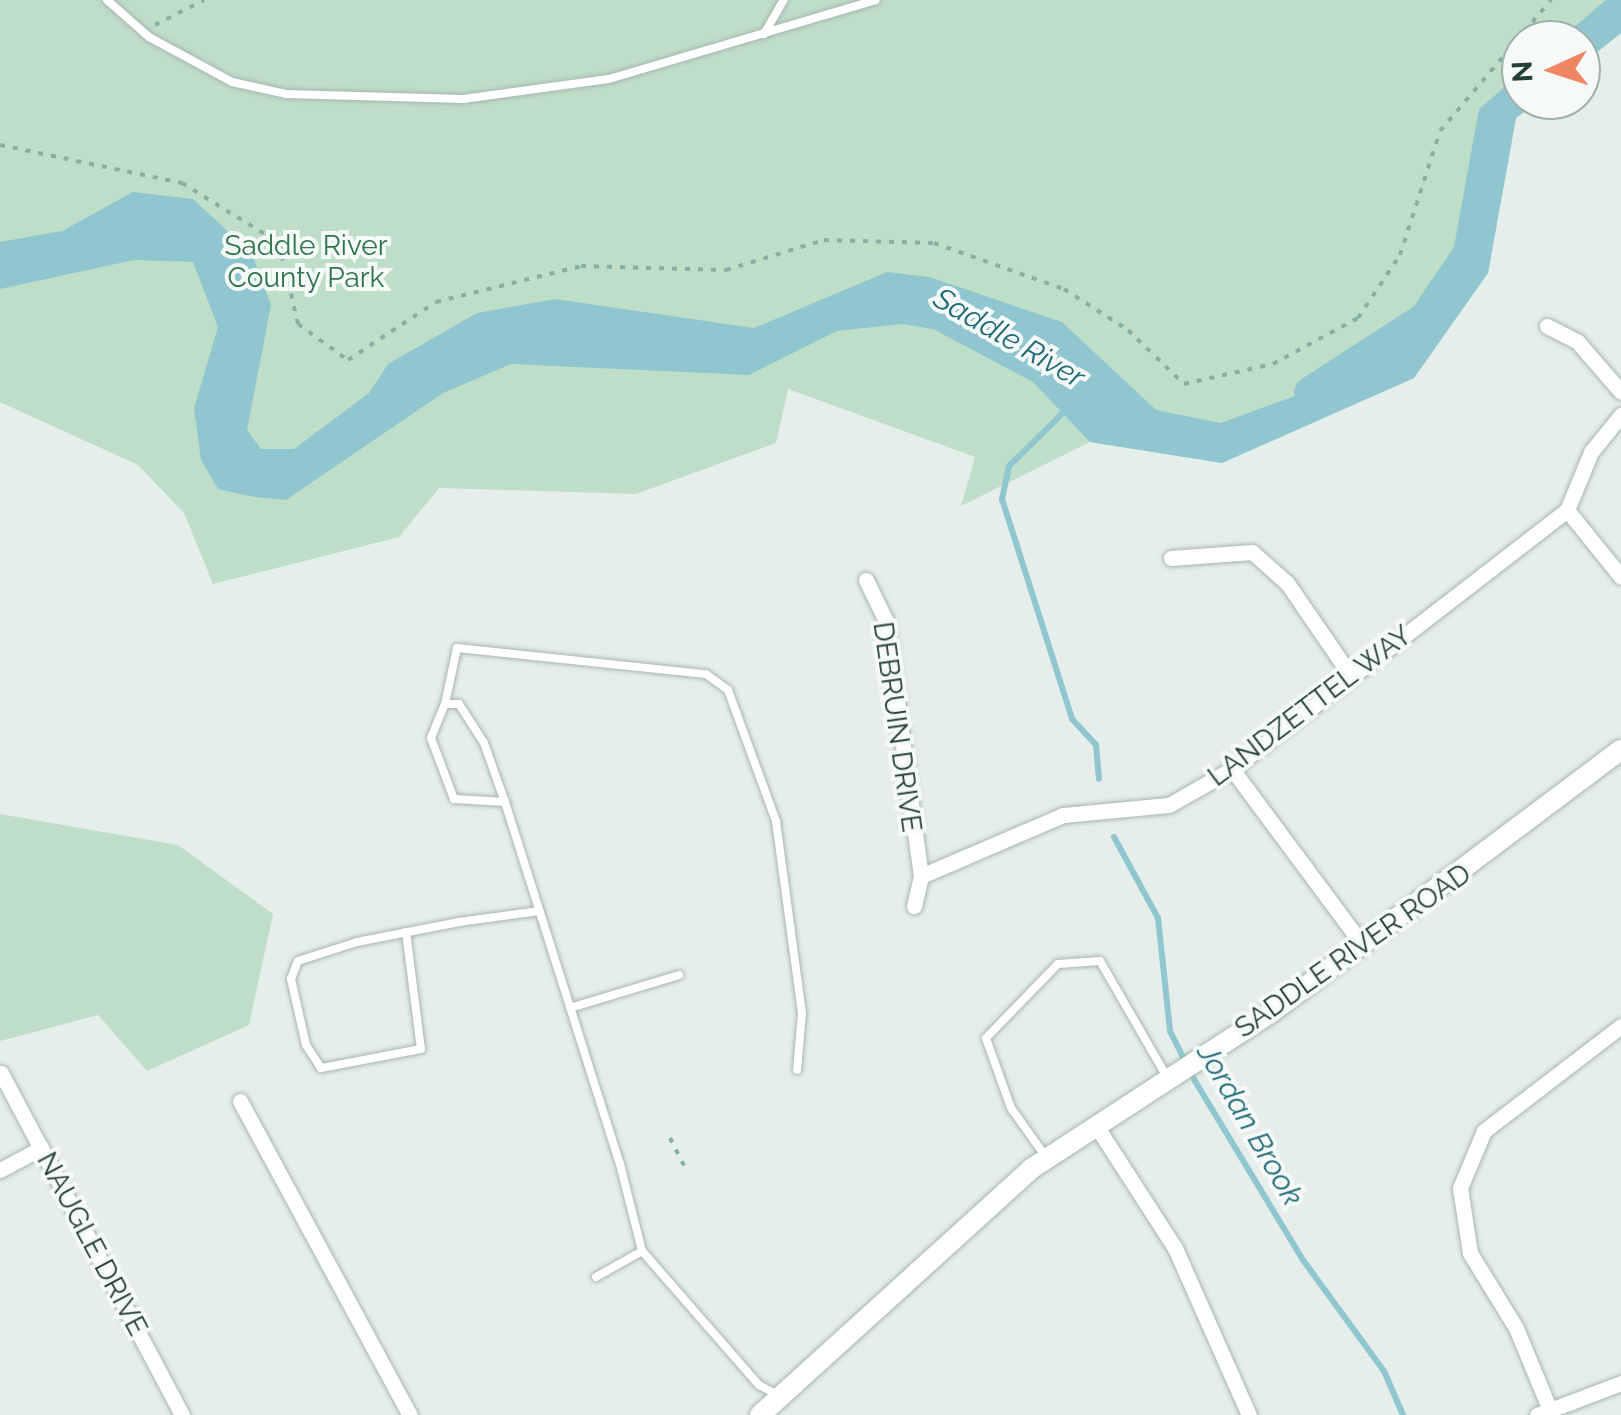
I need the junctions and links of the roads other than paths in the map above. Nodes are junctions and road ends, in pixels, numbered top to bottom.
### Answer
1 (107, 0) edge
2 (784, 0) edge
3 (876, 0) edge
4 (764, 34) junction
5 (1547, 326) dead end
6 (1621, 392) edge
7 (1621, 415) edge
8 (1567, 510) junction
9 (1170, 558) dead end
10 (1621, 577) edge
11 (866, 580) dead end
12 (1350, 676) junction
13 (445, 704) junction
14 (1621, 750) edge
15 (1232, 770) junction
16 (506, 802) junction
17 (921, 876) junction
18 (914, 906) dead end
19 (539, 911) junction
20 (406, 932) junction
21 (1361, 944) junction
22 (679, 975) dead end
23 (570, 1008) junction
24 (1621, 1026) edge
25 (797, 1070) dead end
26 (1, 1073) edge
27 (1171, 1074) junction
28 (240, 1101) dead end
29 (1096, 1124) junction
30 (41, 1148) junction
31 (628, 1154) dead end
32 (618, 1158) junction
33 (1047, 1158) junction
34 (0, 1170) edge
35 (642, 1251) junction
36 (596, 1277) dead end
37 (1621, 1384) edge
38 (780, 1396) junction
39 (1546, 1413) edge
40 (182, 1415) edge
41 (410, 1415) edge
42 (760, 1415) edge
43 (1250, 1415) edge

1 - 4 lane
2 - 4 lane
3 - 4 lane
5 - 6 street
7 - 8 street
8 - 10 street
8 - 12 street, LANDZETTEL WAY
9 - 12 street
11 - 17 street, DEBRUIN DRIVE
12 - 15 street, LANDZETTEL WAY
13 - 16 lane
13 - 16 lane
13 - 25 lane
14 - 21 main road, SADDLE RIVER ROAD
15 - 17 street, LANDZETTEL WAY
15 - 21 street
16 - 19 lane
17 - 18 street
19 - 20 lane
19 - 23 lane
20 - 20 lane
21 - 27 main road, SADDLE RIVER ROAD
22 - 23 lane
23 - 32 lane
24 - 39 street
26 - 30 street, NAUGLE DRIVE
27 - 29 main road, SADDLE RIVER ROAD
27 - 33 lane
28 - 41 street
29 - 33 main road, SADDLE RIVER ROAD
29 - 43 street
30 - 34 street
30 - 40 street, NAUGLE DRIVE
31 - 32 lane
32 - 35 lane
33 - 38 main road, SADDLE RIVER ROAD
35 - 36 lane
35 - 38 lane
37 - 39 street
38 - 42 main road, SADDLE RIVER ROAD

